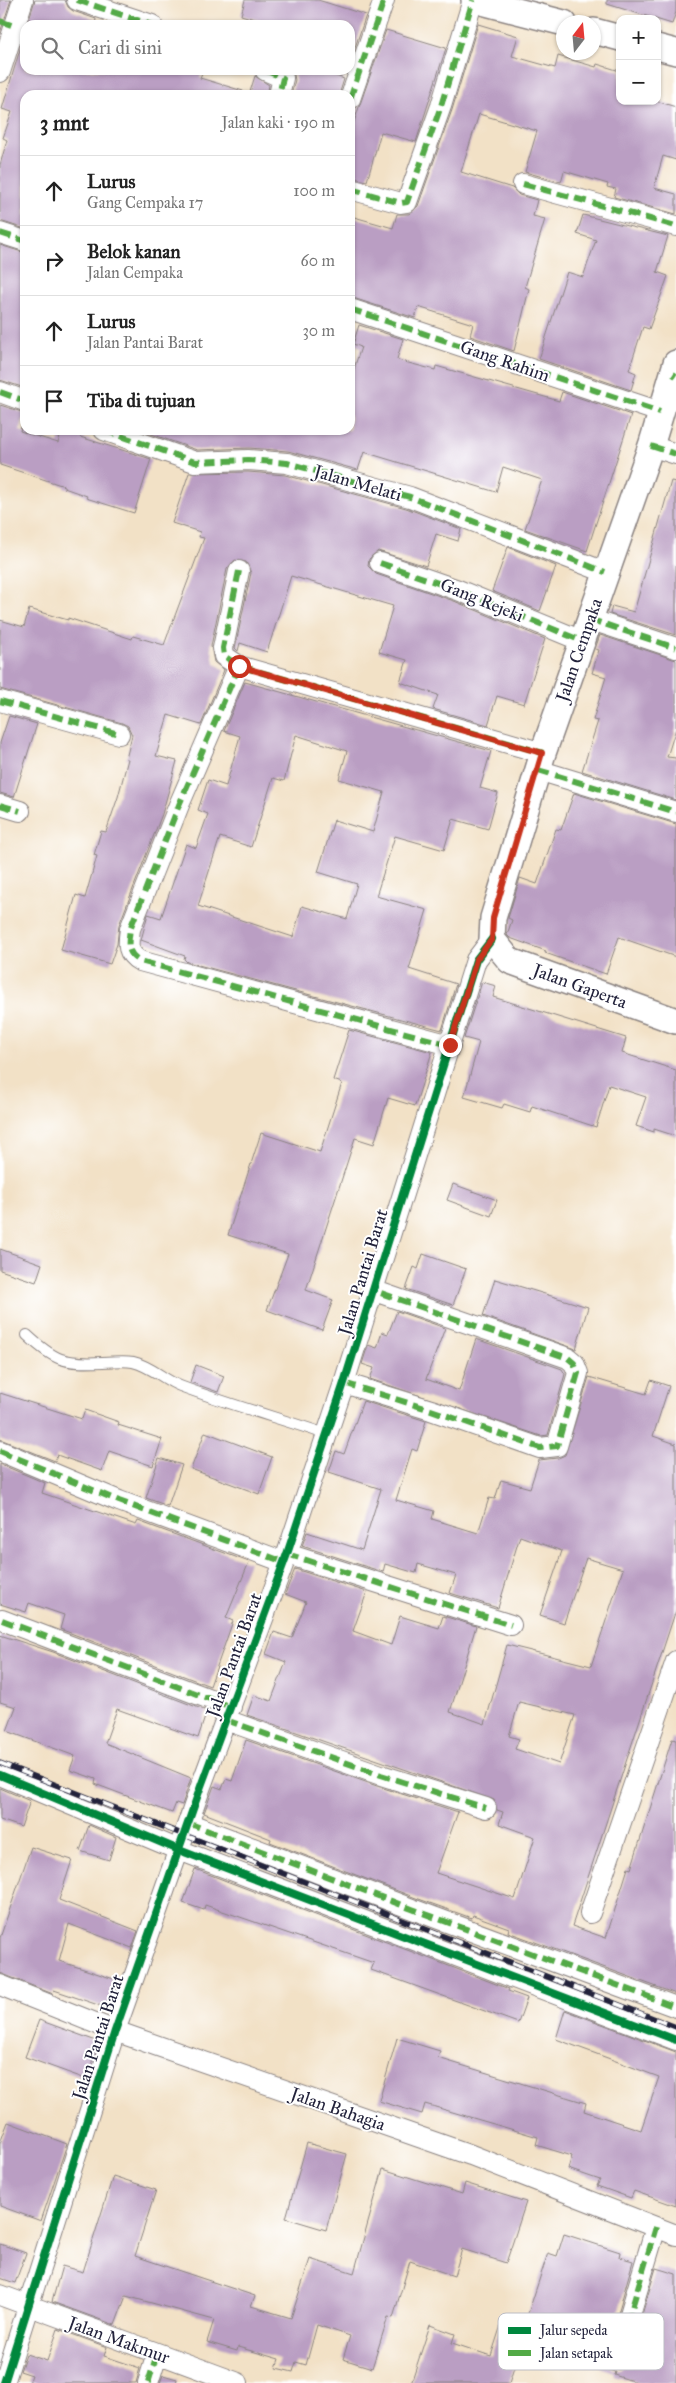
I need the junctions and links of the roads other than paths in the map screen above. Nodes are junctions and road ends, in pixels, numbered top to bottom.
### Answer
1 (23, 0) edge
2 (77, 0) edge
3 (384, 0) edge
4 (474, 0) edge
5 (137, 20) edge
6 (556, 21) edge
7 (7, 24) edge
8 (601, 33) edge
9 (616, 37) edge
10 (661, 48) edge
11 (676, 52) edge
12 (0, 72) edge
13 (276, 75) edge
14 (280, 90) edge
15 (353, 90) edge
16 (522, 184) dead end
17 (355, 190) edge
18 (676, 226) edge
19 (0, 233) edge
20 (20, 239) edge
21 (355, 311) edge
22 (675, 371) edge
23 (0, 392) edge
24 (20, 399) edge
25 (660, 412) junction
26 (118, 435) edge
27 (651, 446) junction
28 (676, 454) edge
29 (380, 563) dead end
30 (239, 571) dead end
31 (605, 572) junction
32 (585, 630) junction
33 (676, 648) edge
34 (239, 666) junction
35 (0, 701) edge
36 (119, 734) dead end
37 (540, 762) junction
38 (0, 805) edge
39 (20, 811) dead end
40 (676, 812) edge
41 (492, 939) junction
42 (676, 1021) edge
43 (450, 1045) junction
44 (372, 1290) junction
45 (27, 1335) dead end
46 (344, 1383) junction
47 (326, 1434) junction
48 (0, 1451) edge
49 (286, 1558) junction
50 (2, 1620) dead end
51 (511, 1625) dead end
52 (676, 1661) edge
53 (228, 1714) junction
54 (0, 1776) edge
55 (486, 1808) dead end
56 (188, 1823) junction
57 (179, 1850) junction
58 (590, 1913) dead end
59 (0, 1985) edge
60 (676, 2007) edge
61 (115, 2031) junction
62 (676, 2040) edge
63 (656, 2227) junction
64 (676, 2234) edge
65 (0, 2295) edge
66 (28, 2306) junction
67 (630, 2313) edge
68 (157, 2354) junction
69 (4, 2383) edge
70 (148, 2383) edge
71 (238, 2383) edge

1 - 7 street
2 - 5 street
3 - 15 street
4 - 6 street
4 - 17 street
7 - 12 street
8 - 9 street
10 - 11 street
13 - 14 street
16 - 18 street
19 - 20 street
21 - 25 street, Gang Rahim
22 - 25 street, Jalan Cempaka
23 - 24 street
25 - 27 street, Jalan Cempaka
26 - 31 street, Jalan Melati
27 - 28 street
27 - 31 street, Jalan Cempaka
29 - 32 street, Gang Rejeki
30 - 34 street
31 - 32 street, Jalan Cempaka
32 - 33 street, Gang Rejeki
32 - 37 street, Jalan Cempaka
34 - 37 street
34 - 43 street
35 - 36 street
37 - 40 street
37 - 41 street, Jalan Cempaka
38 - 39 street
41 - 42 street, Jalan Gaperta
41 - 43 street, Jalan Pantai Barat
43 - 44 street, Jalan Pantai Barat
44 - 46 street, Jalan Pantai Barat
44 - 46 street
45 - 47 lane
46 - 47 street, Jalan Pantai Barat
47 - 49 street, Jalan Pantai Barat
48 - 49 street
49 - 51 street
49 - 53 street, Jalan Pantai Barat
50 - 53 street
52 - 58 street
53 - 55 street
53 - 56 street, Jalan Pantai Barat
54 - 57 street
56 - 57 street, Jalan Pantai Barat
56 - 60 street
57 - 61 street, Jalan Pantai Barat
57 - 62 street
59 - 61 street, Jalan Bahagia
61 - 63 street, Jalan Bahagia
61 - 66 street, Jalan Pantai Barat
63 - 64 street, Jalan Bahagia
63 - 67 street
65 - 66 street, Jalan Makmur
66 - 68 street, Jalan Makmur
66 - 69 street, Jalan Pantai Barat
68 - 70 street
68 - 71 street, Jalan Makmur

